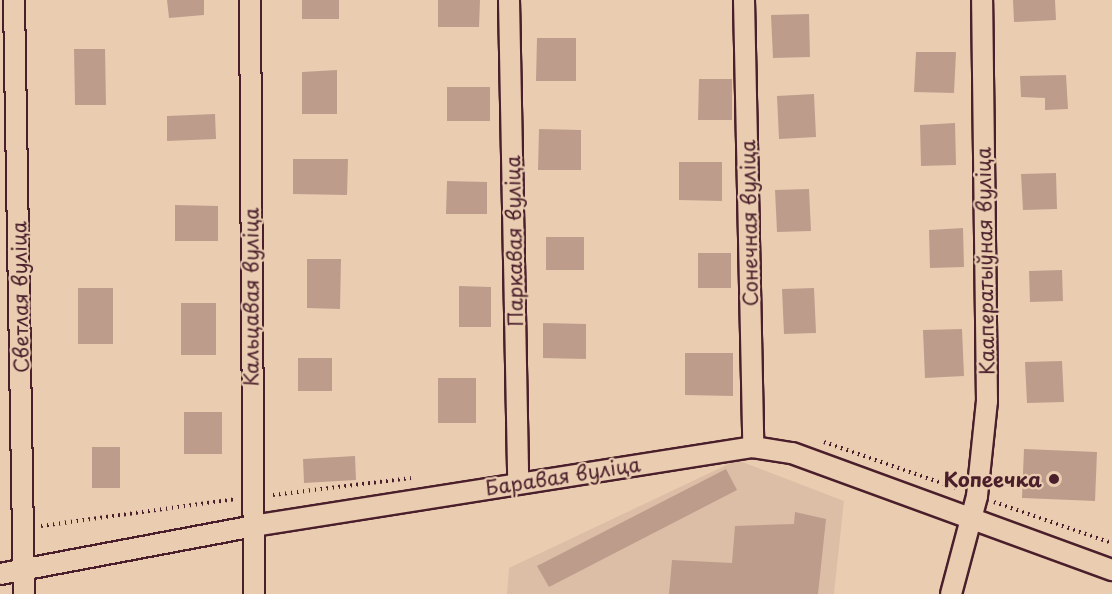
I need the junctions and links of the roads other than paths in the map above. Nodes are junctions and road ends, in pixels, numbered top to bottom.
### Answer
1 (14, 0) edge
2 (250, 0) edge
3 (509, 0) edge
4 (744, 0) edge
5 (982, 0) edge
6 (753, 447) junction
7 (518, 482) junction
8 (971, 520) junction
9 (253, 526) junction
10 (24, 570) junction
11 (1112, 570) edge
12 (0, 574) edge
13 (24, 594) edge
14 (254, 594) edge
15 (951, 594) edge

1 - 10 street, Светлая вуліца
2 - 9 street, Кальцавая вуліца
3 - 7 street, Паркавая вуліца
4 - 6 street, Сонечная вуліца
5 - 8 street, Кааператыўная вуліца
6 - 7 street, Баравая вуліца
6 - 8 street, Баравая вуліца
7 - 9 street, Баравая вуліца
8 - 11 street, Баравая вуліца
8 - 15 street, Кааператыўная вуліца
9 - 10 street, Баравая вуліца
9 - 14 street, Кальцавая вуліца
10 - 12 street, Баравая вуліца
10 - 13 street, Светлая вуліца

